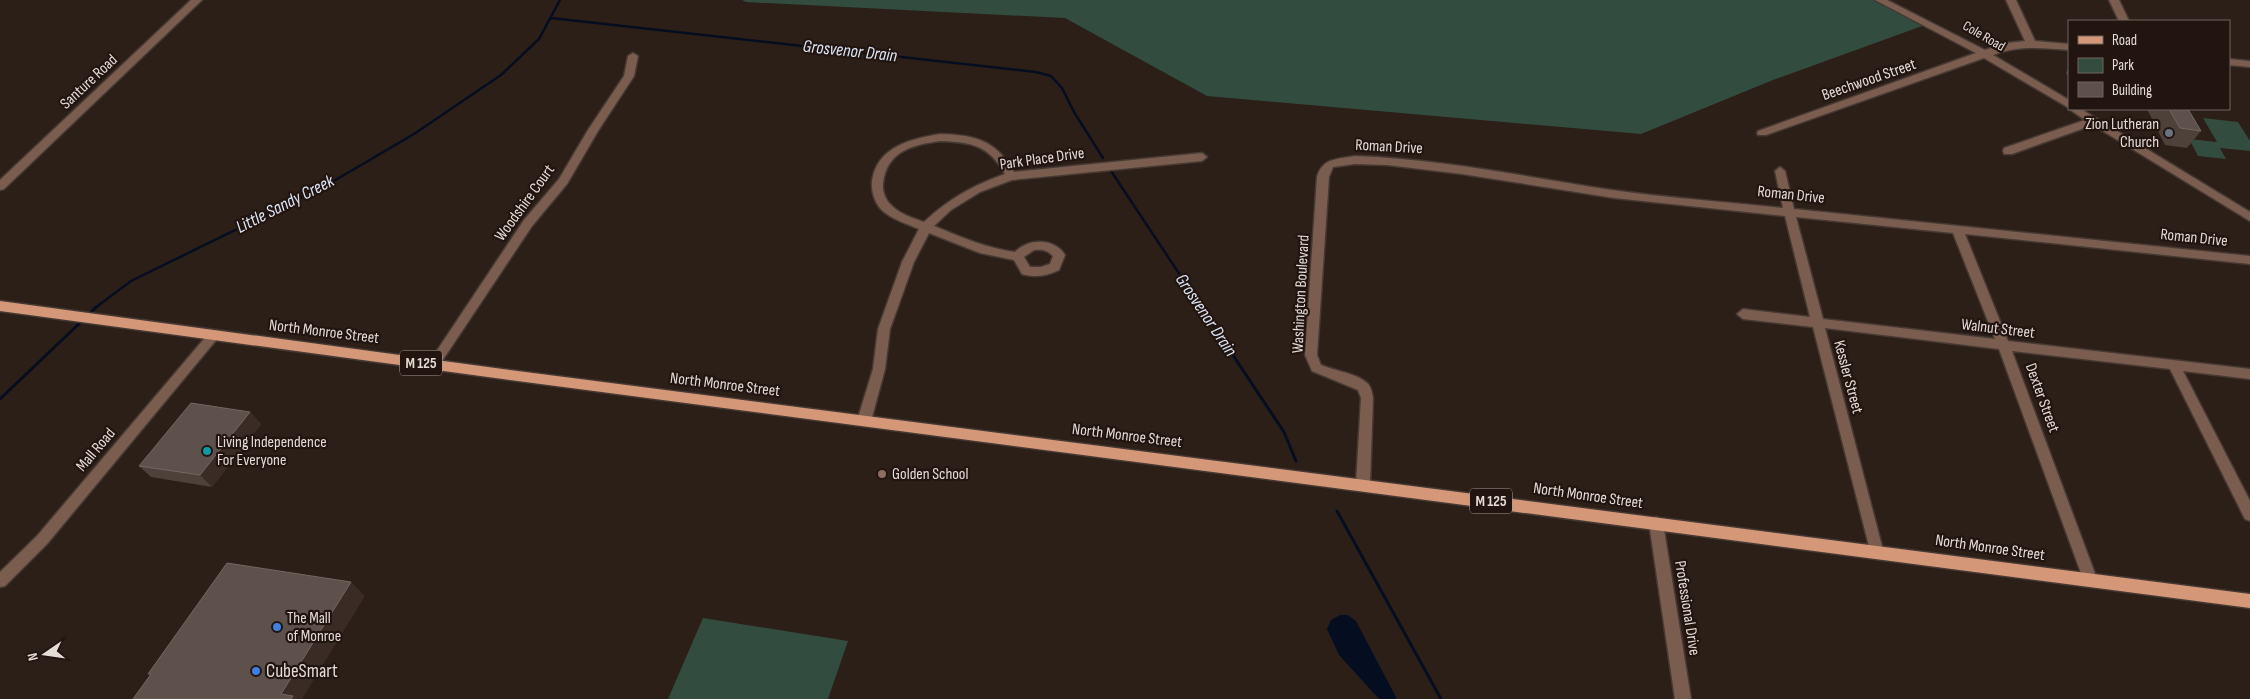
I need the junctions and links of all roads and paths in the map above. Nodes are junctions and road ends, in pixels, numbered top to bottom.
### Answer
1 (197, 0) edge
2 (1880, 0) edge
3 (2011, 0) edge
4 (2114, 0) edge
5 (2124, 20) edge
6 (2031, 44) junction
7 (2068, 47) edge
8 (1986, 54) junction
9 (633, 56) dead end
10 (2230, 62) edge
11 (2250, 64) edge
12 (2068, 104) edge
13 (2076, 110) edge
14 (2094, 121) junction
15 (1762, 133) dead end
16 (2008, 151) dead end
17 (1202, 157) dead end
18 (1330, 164) joint
19 (1780, 171) dead end
20 (1011, 176) junction
21 (0, 186) edge
22 (1789, 211) junction
23 (2250, 217) edge
24 (926, 227) junction
25 (1957, 229) junction
26 (1018, 256) dead end
27 (2250, 260) edge
28 (0, 306) edge
29 (1743, 314) dead end
30 (1818, 324) junction
31 (213, 336) junction
32 (2004, 346) junction
33 (434, 364) junction
34 (2174, 365) junction
35 (2250, 374) edge
36 (864, 421) junction
37 (1363, 484) junction
38 (2250, 516) edge
39 (1656, 523) junction
40 (1876, 550) junction
41 (2090, 579) junction
42 (0, 581) edge
43 (2250, 601) edge
44 (1683, 699) edge

1 - 21 street, Santure Road
2 - 8 street, Cole Road
3 - 6 street
4 - 5 street
6 - 7 street, Beechwood Street
6 - 8 street, Beechwood Street
8 - 12 street, Cole Road
8 - 15 street, Beechwood Street
9 - 33 street, Woodshire Court
10 - 11 street
13 - 14 street
14 - 16 street
14 - 23 street
17 - 20 street, Park Place Drive
18 - 22 street, Roman Drive
18 - 37 street, Washington Boulevard
19 - 22 street, Kessler Street
20 - 24 street, Park Place Drive
20 - 24 street
22 - 25 street, Roman Drive
22 - 30 street, Kessler Street
24 - 26 street
24 - 36 street, Park Place Drive
25 - 27 street, Roman Drive
25 - 32 street, Dexter Street
28 - 31 main road, North Monroe Street / M 125
29 - 30 street, Walnut Street
30 - 32 street, Walnut Street
30 - 40 street, Kessler Street
31 - 33 main road, North Monroe Street / M 125
31 - 42 street, Mall Road
32 - 34 street, Walnut Street
32 - 41 street, Dexter Street
33 - 36 main road, North Monroe Street / M 125
34 - 35 street, Walnut Street
34 - 38 street
36 - 37 main road, North Monroe Street / M 125
37 - 39 main road, North Monroe Street / M 125
39 - 40 main road, North Monroe Street / M 125
39 - 44 street, Professional Drive
40 - 41 main road, North Monroe Street / M 125
41 - 43 main road, North Monroe Street / M 125

